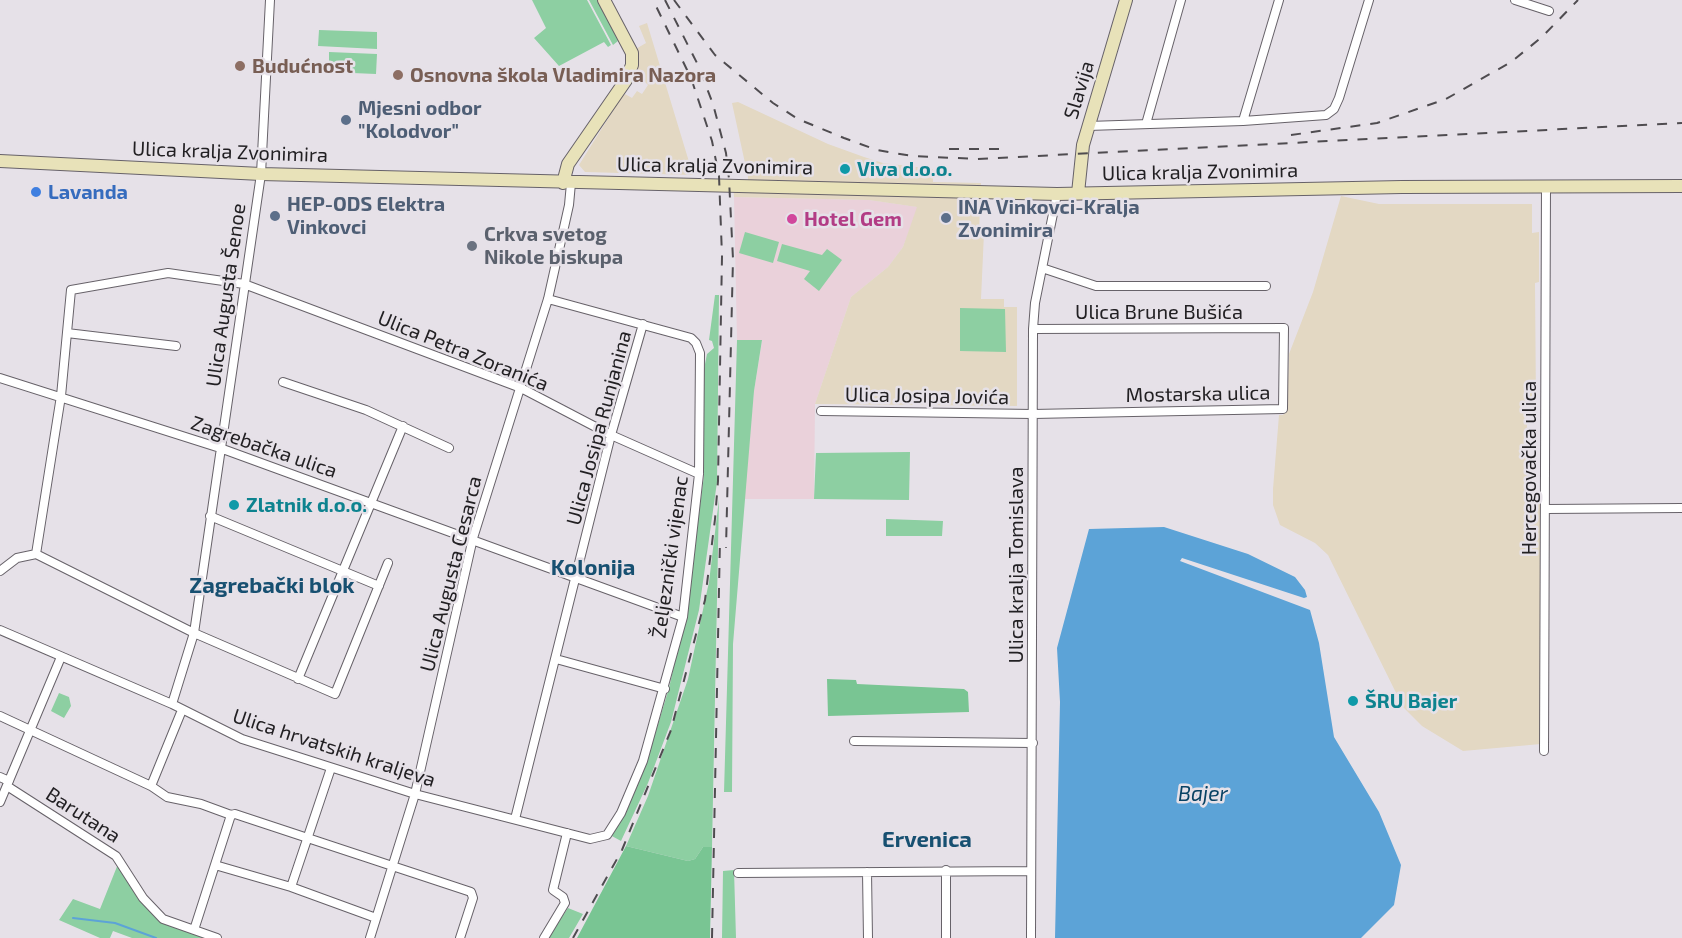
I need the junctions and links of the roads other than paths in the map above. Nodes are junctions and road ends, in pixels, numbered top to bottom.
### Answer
1 (270, 0) edge
2 (604, 0) edge
3 (1126, 0) edge
4 (1181, 0) edge
5 (1279, 0) edge
6 (1369, 0) edge
7 (1515, 0) edge
8 (1549, 11) dead end
9 (1243, 121) junction
10 (1146, 124) junction
11 (1088, 126) junction
12 (0, 161) edge
13 (261, 174) junction
14 (567, 183) junction
15 (1546, 185) junction
16 (1682, 186) edge
17 (1078, 193) junction
18 (1057, 194) junction
19 (1042, 268) junction
20 (244, 285) junction
21 (1266, 286) dead end
22 (548, 299) junction
23 (643, 324) junction
24 (1284, 328) joint
25 (1033, 329) junction
26 (67, 333) junction
27 (176, 346) dead end
28 (0, 378) edge
29 (283, 382) dead end
30 (521, 388) junction
31 (61, 396) junction
32 (821, 411) dead end
33 (1033, 414) junction
34 (403, 426) junction
35 (611, 435) junction
36 (220, 447) junction
37 (449, 448) dead end
38 (699, 474) junction
39 (372, 503) junction
40 (1682, 508) edge
41 (1546, 509) junction
42 (210, 516) junction
43 (473, 538) junction
44 (36, 554) junction
45 (388, 563) dead end
46 (0, 571) edge
47 (344, 571) junction
48 (577, 578) junction
49 (379, 586) junction
50 (683, 617) junction
51 (0, 630) edge
52 (194, 633) junction
53 (61, 657) junction
54 (556, 659) junction
55 (298, 678) junction
56 (665, 689) junction
57 (172, 704) junction
58 (182, 710) junction
59 (0, 716) edge
60 (31, 729) junction
61 (854, 741) dead end
62 (1033, 743) junction
63 (1544, 751) dead end
64 (331, 768) junction
65 (0, 777) edge
66 (8, 783) junction
67 (151, 786) junction
68 (415, 794) junction
69 (0, 802) edge
70 (231, 815) junction
71 (514, 819) junction
72 (567, 833) junction
73 (607, 835) joint
74 (308, 838) junction
75 (215, 865) junction
76 (393, 866) junction
77 (946, 870) junction
78 (1030, 871) junction
79 (867, 872) junction
80 (738, 873) dead end
81 (291, 887) junction
82 (376, 918) junction
83 (194, 930) junction
84 (217, 938) edge
85 (370, 938) edge
86 (460, 938) edge
87 (544, 938) edge
88 (868, 938) edge
89 (946, 938) edge
90 (1031, 938) edge

1 - 13 street, Ulica Augusta Šenoe
2 - 14 main road
3 - 11 main road, Slavija
4 - 10 street
5 - 9 street
6 - 9 street
7 - 8 street
9 - 10 street
10 - 11 street
11 - 17 main road, Slavija
12 - 13 main road, Ulica kralja Zvonimira
13 - 14 main road, Ulica kralja Zvonimira
13 - 20 street, Ulica Augusta Šenoe
14 - 18 main road, Ulica kralja Zvonimira
14 - 22 street, Ulica Augusta Cesarca
15 - 16 main road, Ulica kralja Zvonimira
15 - 17 main road, Ulica kralja Zvonimira
15 - 41 street, Hercegovačka ulica
17 - 18 main road, Ulica kralja Zvonimira
18 - 19 street, Ulica kralja Tomislava
19 - 21 street
19 - 25 street, Ulica kralja Tomislava
20 - 26 street, Ulica Petra Zoranića
20 - 30 street, Ulica Petra Zoranića
20 - 36 street, Ulica Augusta Šenoe
22 - 23 street
22 - 30 street, Ulica Augusta Cesarca
23 - 35 street, Ulica Josipa Runjanina
23 - 38 street, Željeznički vijenac
24 - 25 street, Ulica Brune Bušića
24 - 33 street, Mostarska ulica
25 - 33 street, Ulica kralja Tomislava
26 - 27 street
26 - 31 street
28 - 31 street, Zagrebačka ulica
29 - 34 street
30 - 35 street, Ulica Petra Zoranića
30 - 43 street, Ulica Augusta Cesarca
31 - 36 street, Zagrebačka ulica
31 - 44 street
32 - 33 street, Ulica Josipa Jovića
33 - 62 street, Ulica kralja Tomislava
34 - 37 street
34 - 39 street
35 - 38 street, Ulica Petra Zoranića
35 - 48 street, Ulica Josipa Runjanina
36 - 39 street, Zagrebačka ulica
36 - 42 street, Ulica Augusta Šenoe
38 - 50 street, Željeznički vijenac
39 - 43 street, Zagrebačka ulica
39 - 47 street
40 - 41 street
41 - 63 street, Hercegovačka ulica
42 - 47 street
42 - 52 street, Ulica Augusta Šenoe
43 - 48 street, Zagrebačka ulica
43 - 68 street, Ulica Augusta Cesarca
44 - 46 street
44 - 52 street
45 - 49 street
47 - 49 street
47 - 55 street
48 - 50 street, Zagrebačka ulica
48 - 54 street, Ulica Josipa Runjanina
49 - 55 street
50 - 56 street, Željeznički vijenac
51 - 53 street, Ulica hrvatskih kraljeva
52 - 55 street
52 - 57 street, Ulica Augusta Šenoe
53 - 57 street, Ulica hrvatskih kraljeva
53 - 60 street
54 - 56 street
54 - 71 street, Ulica Josipa Runjanina
56 - 73 street, Željeznički vijenac
57 - 58 street, Ulica hrvatskih kraljeva
58 - 64 street, Ulica hrvatskih kraljeva
58 - 67 street
59 - 60 street
60 - 66 street
60 - 67 street
61 - 62 street
62 - 78 street, Ulica kralja Tomislava
64 - 68 street, Ulica hrvatskih kraljeva
64 - 74 street
65 - 66 street, Barutana
66 - 69 street
66 - 83 street, Barutana
67 - 70 street
68 - 71 street, Ulica hrvatskih kraljeva
68 - 76 street, Ulica Augusta Cesarca
70 - 74 street
70 - 75 street
71 - 72 street, Ulica hrvatskih kraljeva
72 - 73 street, Ulica hrvatskih kraljeva
72 - 87 street
74 - 76 street
74 - 81 street
75 - 81 street
75 - 83 street
76 - 82 street, Ulica Augusta Cesarca
76 - 86 street
77 - 78 street
77 - 79 street
77 - 89 street
78 - 90 street, Ulica kralja Tomislava
79 - 80 street
79 - 88 street
81 - 82 street
82 - 85 street, Ulica Augusta Cesarca
83 - 84 street, Barutana

